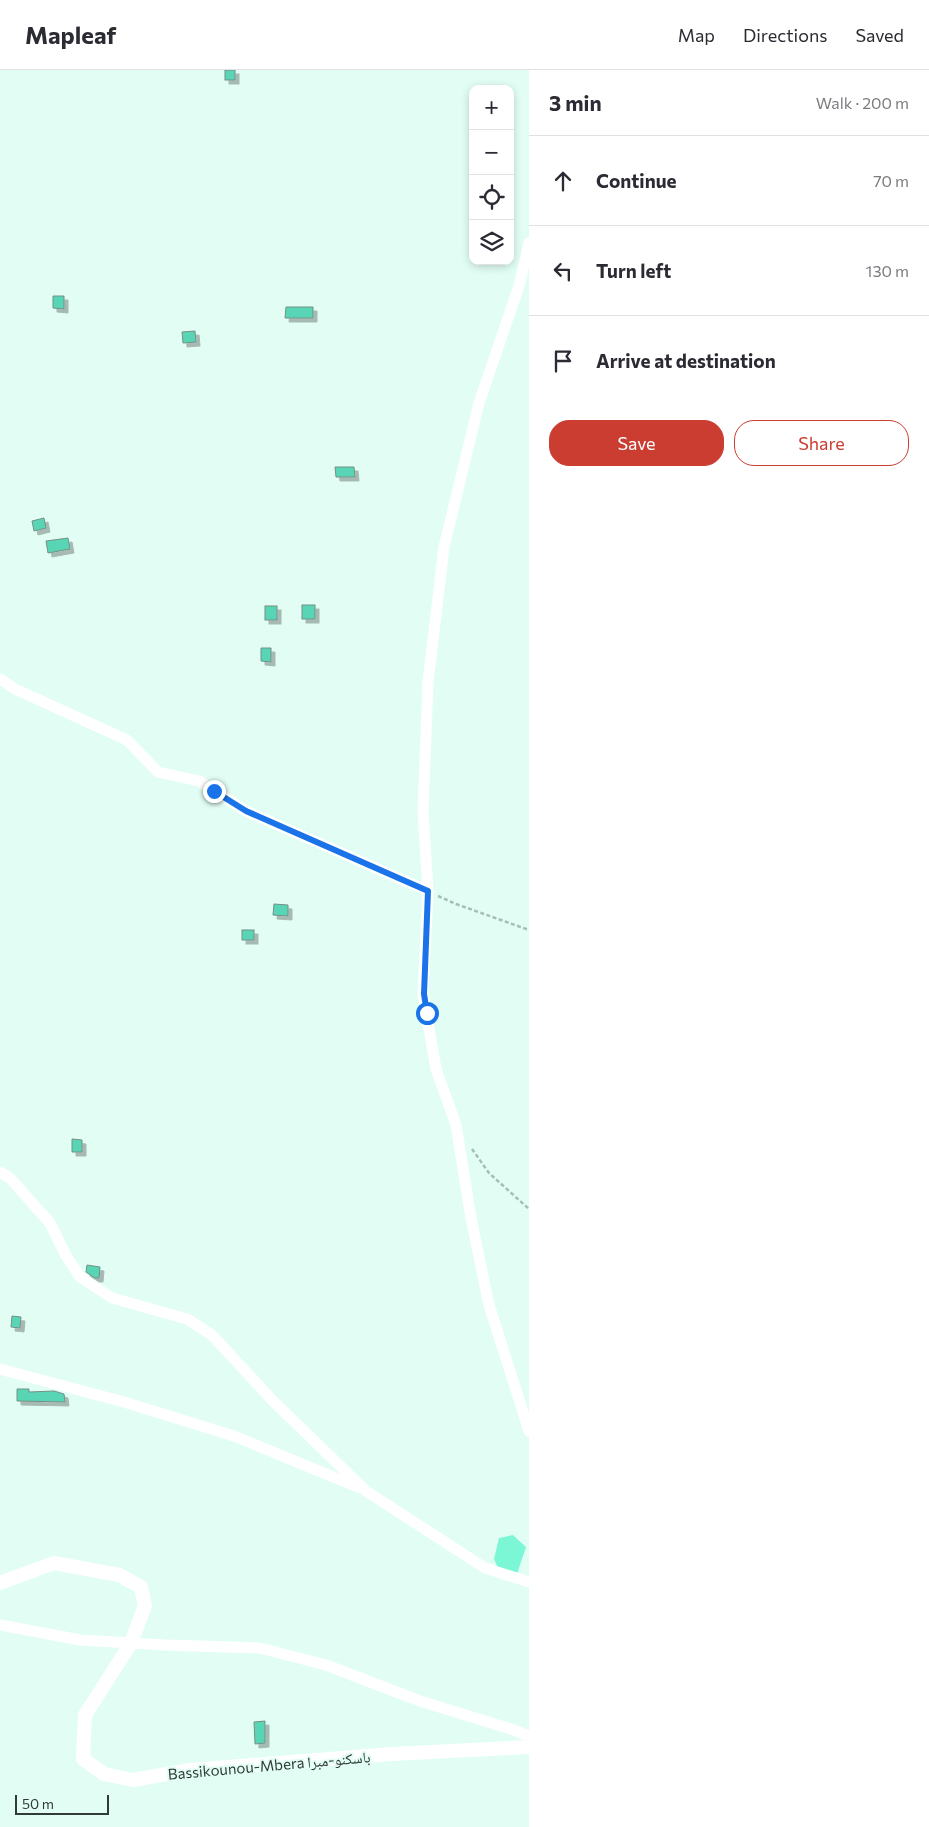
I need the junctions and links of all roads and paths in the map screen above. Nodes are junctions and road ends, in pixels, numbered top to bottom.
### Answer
1 (529, 243) edge
2 (0, 679) edge
3 (428, 891) junction
4 (529, 930) edge
5 (472, 1149) dead end
6 (0, 1172) edge
7 (529, 1209) edge
8 (0, 1369) edge
9 (529, 1431) edge
10 (366, 1491) junction
11 (529, 1582) edge
12 (0, 1583) edge
13 (0, 1624) edge
14 (132, 1643) junction
15 (529, 1736) edge
16 (529, 1747) edge

1 - 3 street
2 - 3 street
3 - 4 path
3 - 9 street
5 - 7 path
6 - 10 street
8 - 10 street
10 - 11 street
12 - 14 street, Bassikounou-Mbera باسكنو-مبرا
13 - 14 street
14 - 15 street
14 - 16 street, Bassikounou-Mbera باسكنو-مبرا

